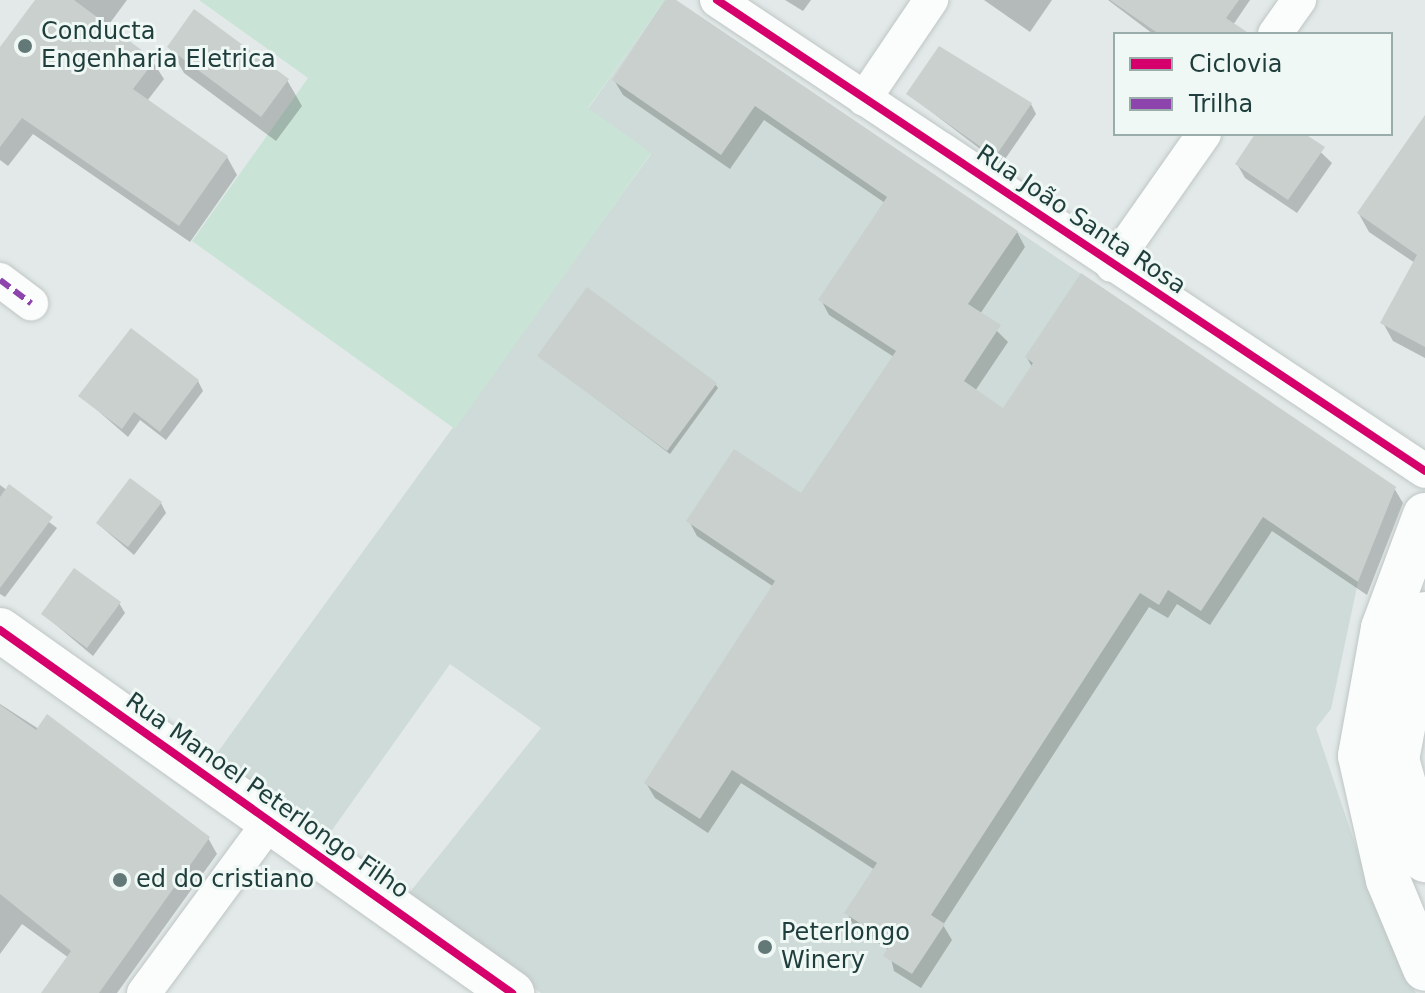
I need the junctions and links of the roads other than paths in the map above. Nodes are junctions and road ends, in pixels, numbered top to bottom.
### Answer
1 (717, 0) edge
2 (931, 0) edge
3 (1299, 0) edge
4 (1276, 32) edge
5 (864, 99) junction
6 (1203, 136) edge
7 (1112, 265) junction
8 (0, 280) edge
9 (31, 303) dead end
10 (1425, 471) edge
11 (1425, 515) edge
12 (1425, 614) edge
13 (0, 630) edge
14 (269, 823) junction
15 (1425, 860) edge
16 (1425, 969) edge
17 (144, 993) edge
18 (512, 993) edge

1 - 5 street, Rua João Santa Rosa
2 - 5 street
3 - 4 street
5 - 7 street, Rua João Santa Rosa
6 - 7 street
7 - 10 street, Rua João Santa Rosa
8 - 9 street
11 - 16 main road
12 - 15 main road
13 - 14 main road, Rua Manoel Peterlongo Filho
14 - 17 street
14 - 18 main road, Rua Manoel Peterlongo Filho

